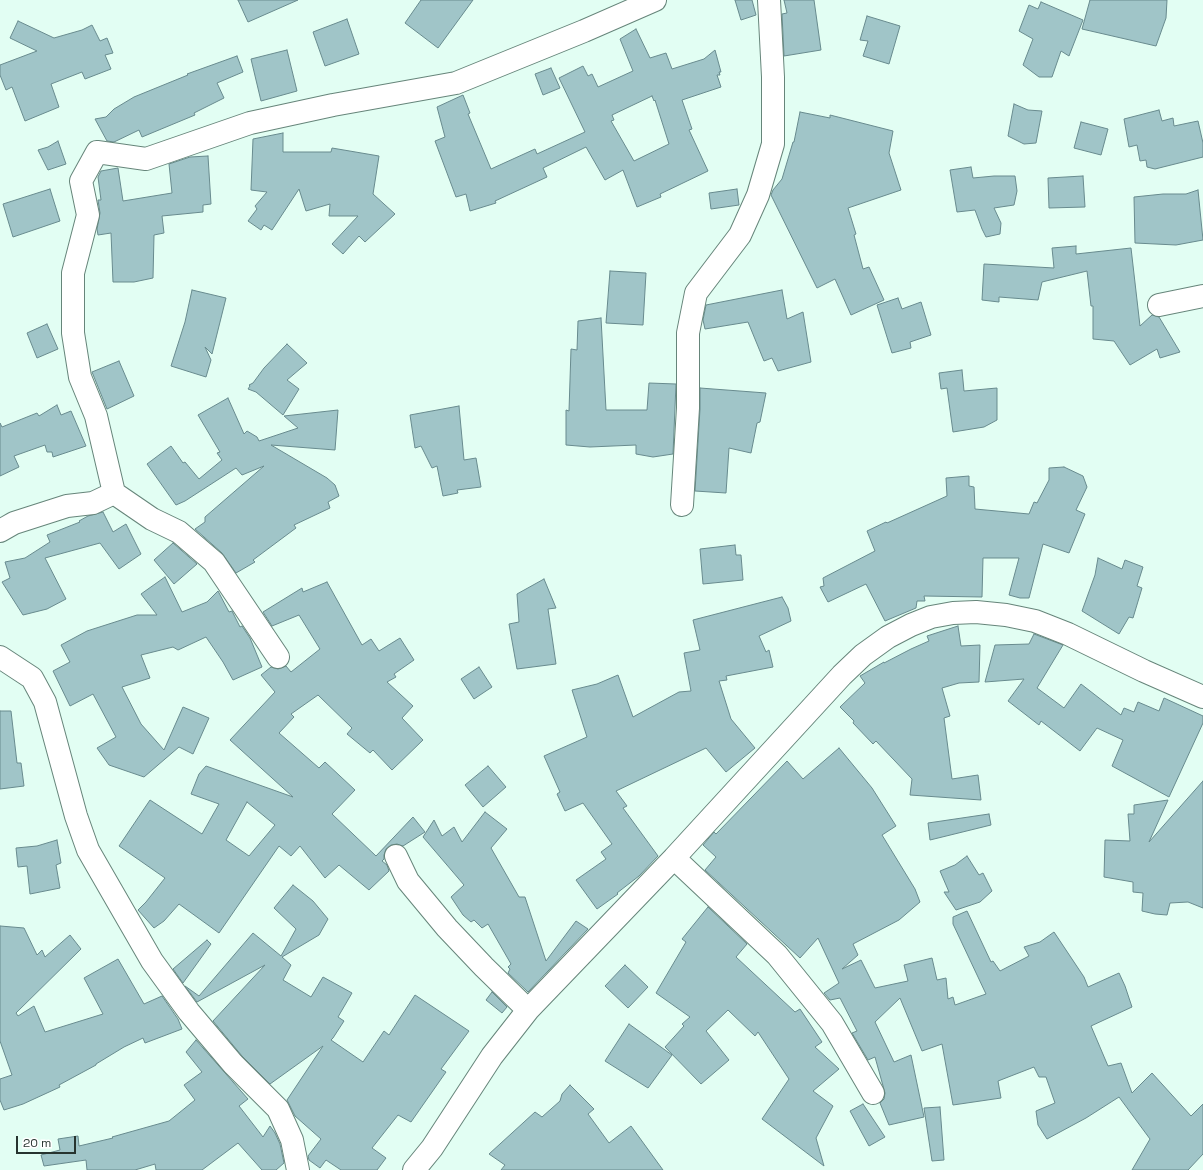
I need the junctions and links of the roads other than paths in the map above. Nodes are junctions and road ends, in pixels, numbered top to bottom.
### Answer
1 (654, 0) edge
2 (769, 0) edge
3 (1203, 296) edge
4 (1158, 305) dead end
5 (114, 493) junction
6 (682, 505) dead end
7 (0, 531) edge
8 (0, 657) edge
9 (278, 657) dead end
10 (1203, 697) edge
11 (396, 856) dead end
12 (674, 858) junction
13 (528, 1010) junction
14 (873, 1093) dead end
15 (298, 1170) edge
16 (414, 1170) edge

1 - 5 street
2 - 6 street
3 - 4 street
5 - 7 street
5 - 9 street
8 - 15 street
10 - 12 street
11 - 13 street
12 - 13 street
12 - 14 street
13 - 16 street

